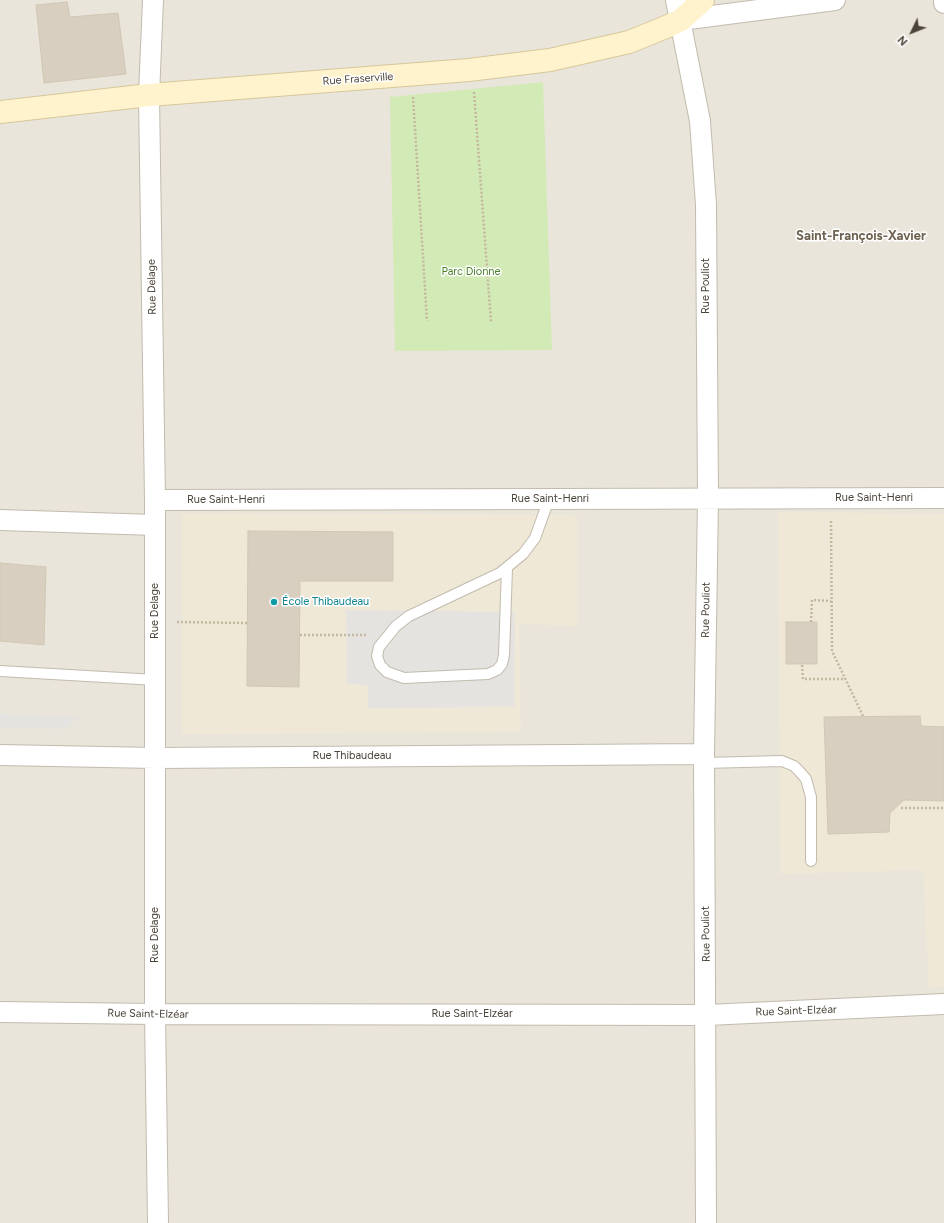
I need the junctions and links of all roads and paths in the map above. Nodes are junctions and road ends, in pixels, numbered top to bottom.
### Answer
1 (153, 0) edge
2 (703, 0) edge
3 (835, 0) edge
4 (944, 0) edge
5 (944, 3) edge
6 (679, 10) edge
7 (472, 70) junction
8 (411, 75) junction
9 (149, 95) junction
10 (0, 112) edge
11 (427, 321) dead end
12 (491, 322) dead end
13 (708, 498) junction
14 (831, 498) junction
15 (944, 498) edge
16 (549, 499) junction
17 (155, 500) junction
18 (0, 520) edge
19 (155, 525) junction
20 (507, 568) junction
21 (832, 601) junction
22 (156, 622) junction
23 (811, 622) dead end
24 (247, 623) dead end
25 (300, 635) dead end
26 (388, 635) junction
27 (802, 665) dead end
28 (0, 671) edge
29 (844, 679) junction
30 (156, 680) junction
31 (863, 716) dead end
32 (0, 755) edge
33 (156, 758) junction
34 (704, 758) junction
35 (901, 808) dead end
36 (944, 808) edge
37 (812, 861) dead end
38 (944, 1004) edge
39 (0, 1012) edge
40 (155, 1014) junction
41 (706, 1015) junction
42 (158, 1223) edge
43 (706, 1223) edge

1 - 9 street, Rue Delage
2 - 6 main road, Rue Fraserville
3 - 6 street
4 - 5 street
6 - 7 main road, Rue Fraserville
6 - 13 street, Rue Pouliot
7 - 8 main road, Rue Fraserville
7 - 12 path
8 - 9 main road, Rue Fraserville
8 - 11 path
9 - 10 main road, Rue Fraserville
9 - 17 street, Rue Delage
13 - 14 street, Rue Saint-Henri
13 - 16 street, Rue Saint-Henri
13 - 34 street, Rue Pouliot
14 - 15 street, Rue Saint-Henri
14 - 21 path
16 - 17 street, Rue Saint-Henri
16 - 20 lane
17 - 19 street, Rue Delage
18 - 19 street
19 - 22 street, Rue Delage
20 - 26 lane
20 - 26 lane
21 - 23 path
21 - 29 path
22 - 24 path
22 - 30 street, Rue Delage
25 - 26 path
27 - 29 path
28 - 30 lane
29 - 31 path
30 - 33 street, Rue Delage
32 - 33 street, Rue Thibaudeau
33 - 34 street, Rue Thibaudeau
33 - 40 street, Rue Delage
34 - 37 lane
34 - 41 street, Rue Pouliot
35 - 36 path
38 - 41 street, Rue Saint-Elzéar
39 - 40 street, Rue Saint-Elzéar
40 - 41 street, Rue Saint-Elzéar
40 - 42 street, Rue Delage
41 - 43 street, Rue Pouliot

